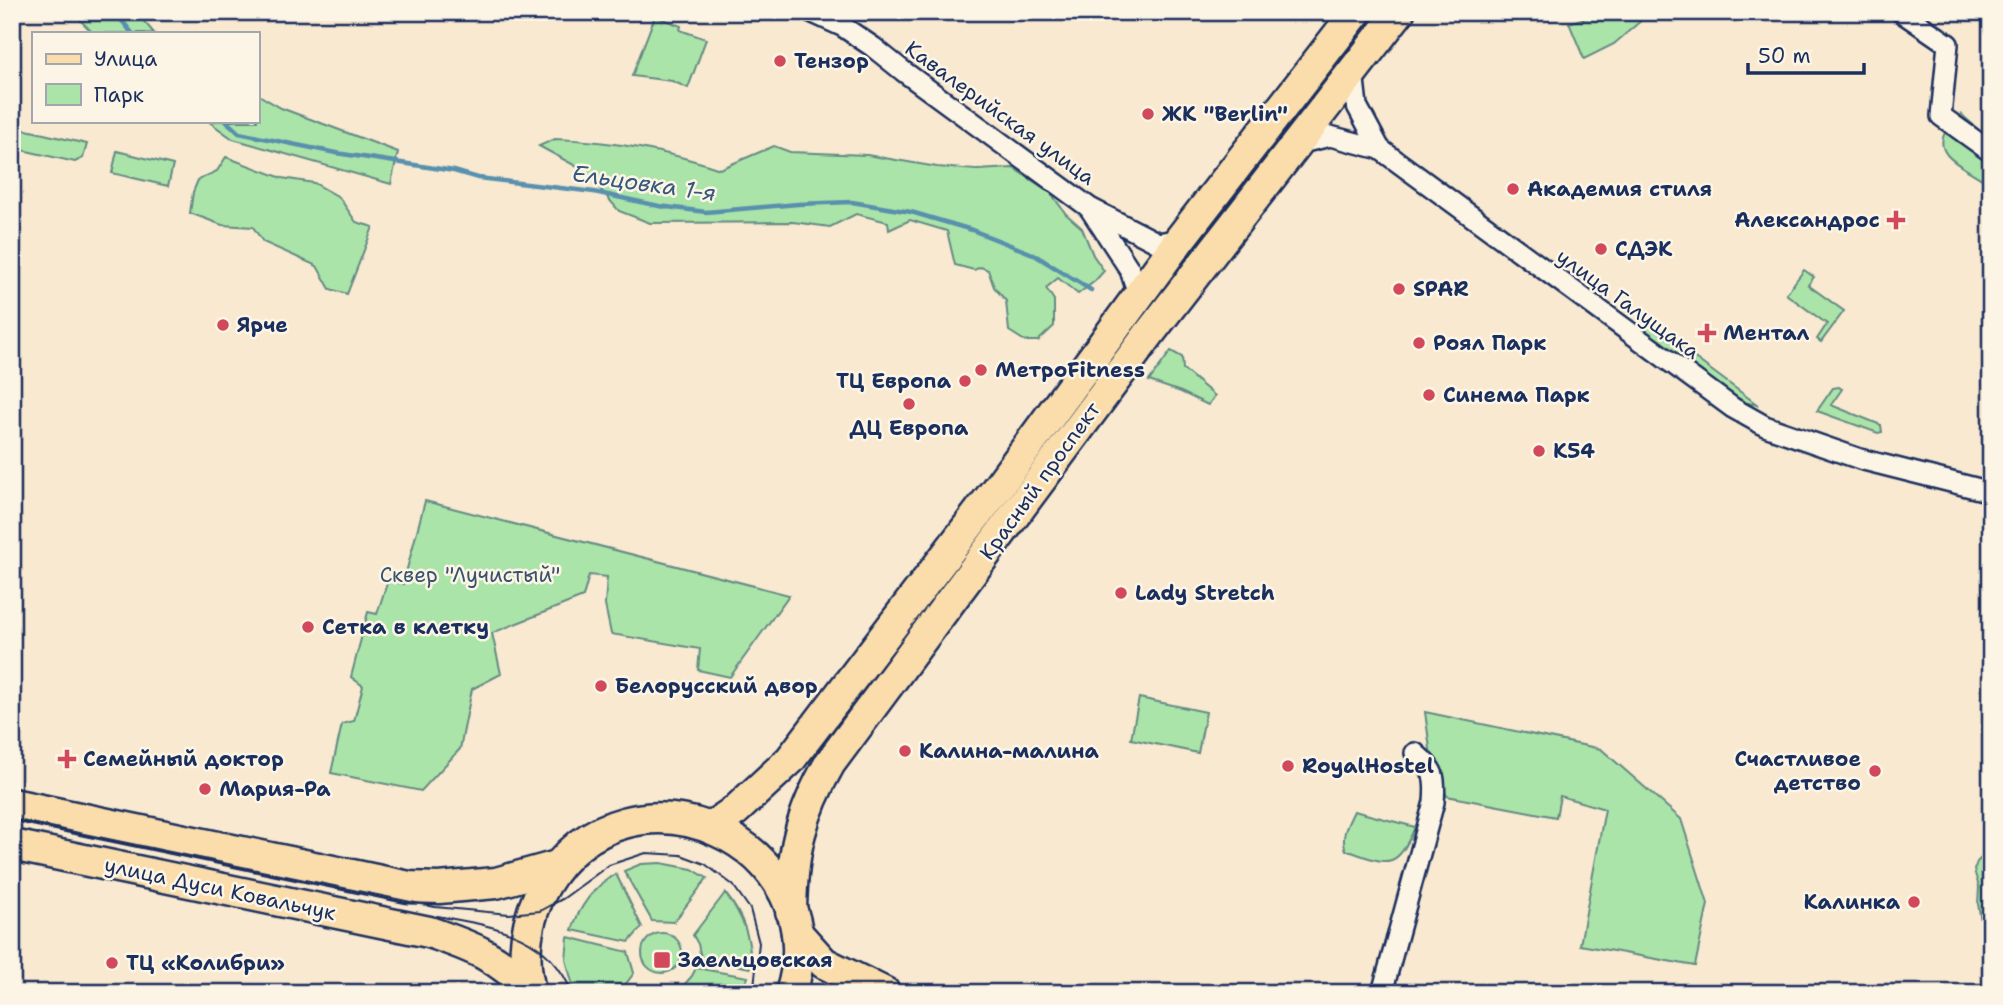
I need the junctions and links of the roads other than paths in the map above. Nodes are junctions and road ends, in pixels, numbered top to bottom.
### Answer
1 (811, 12) edge
2 (1356, 12) edge
3 (1399, 12) edge
4 (1901, 12) edge
5 (1353, 71) junction
6 (1297, 144) junction
7 (1380, 149) junction
8 (1991, 152) edge
9 (1090, 208) junction
10 (1180, 239) junction
11 (1138, 294) junction
12 (1991, 492) edge
13 (1415, 753) dead end
14 (12, 804) edge
15 (711, 827) junction
16 (12, 845) edge
17 (557, 866) junction
18 (794, 922) junction
19 (530, 991) edge
20 (791, 993) edge
21 (885, 993) edge
22 (1382, 993) edge

1 - 9 street, Кавалерийская улица
2 - 10 main road, Красный проспект
3 - 5 main road, Красный проспект
4 - 8 street
5 - 6 main road, Красный проспект
5 - 7 street
6 - 7 street
6 - 18 main road, Красный проспект
7 - 12 street, улица Галущака
9 - 10 street
9 - 11 street
10 - 11 main road, Красный проспект
11 - 15 main road, Красный проспект
13 - 22 street
14 - 17 main road, улица Дуси Ковальчук
15 - 17 main road
15 - 18 main road
16 - 19 main road, улица Дуси Ковальчук
17 - 19 main road
18 - 20 main road, Красный проспект
18 - 21 main road

